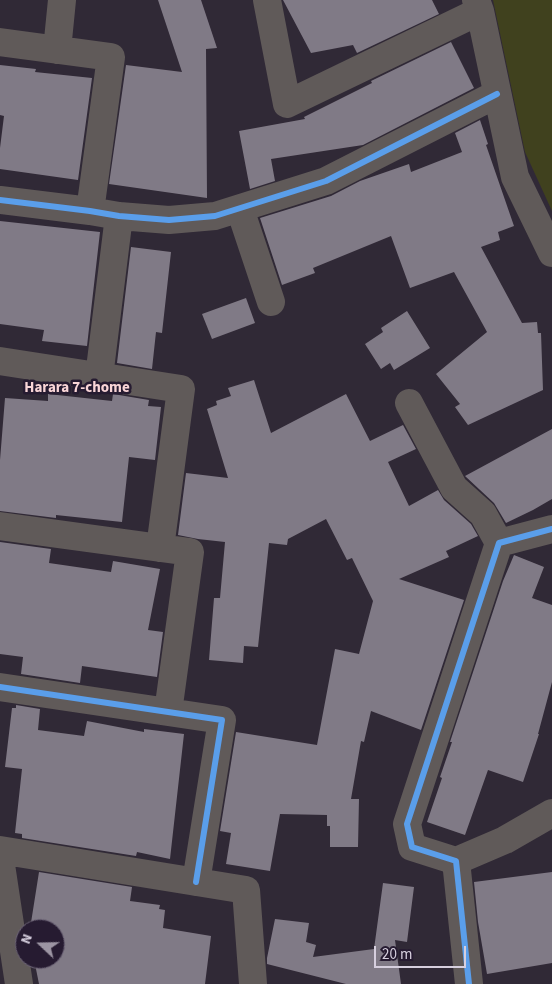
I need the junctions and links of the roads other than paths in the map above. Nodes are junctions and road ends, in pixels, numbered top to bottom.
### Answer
1 (62, 0) edge
2 (267, 0) edge
3 (478, 6) edge
4 (0, 42) edge
5 (57, 50) junction
6 (497, 94) junction
7 (0, 200) edge
8 (240, 209) junction
9 (90, 211) junction
10 (119, 216) junction
11 (552, 253) edge
12 (271, 302) dead end
13 (0, 362) edge
14 (99, 376) junction
15 (409, 403) dead end
16 (0, 526) edge
17 (552, 529) edge
18 (499, 543) junction
19 (160, 548) junction
20 (0, 687) edge
21 (168, 712) junction
22 (552, 813) edge
23 (0, 850) edge
24 (0, 858) edge
25 (456, 861) junction
26 (196, 882) junction
27 (19, 984) edge
28 (253, 984) edge
29 (469, 984) edge

1 - 5 street
2 - 3 street
3 - 6 street
4 - 5 street
5 - 9 street
6 - 8 street
6 - 11 street
7 - 9 street
8 - 10 street
8 - 12 street
9 - 10 street
10 - 14 street
13 - 14 street
14 - 19 street
15 - 18 street
16 - 19 street
17 - 18 street
18 - 25 street
19 - 21 street
20 - 21 street
21 - 26 street
22 - 25 street
23 - 26 street
24 - 27 street
25 - 29 street
26 - 28 street

